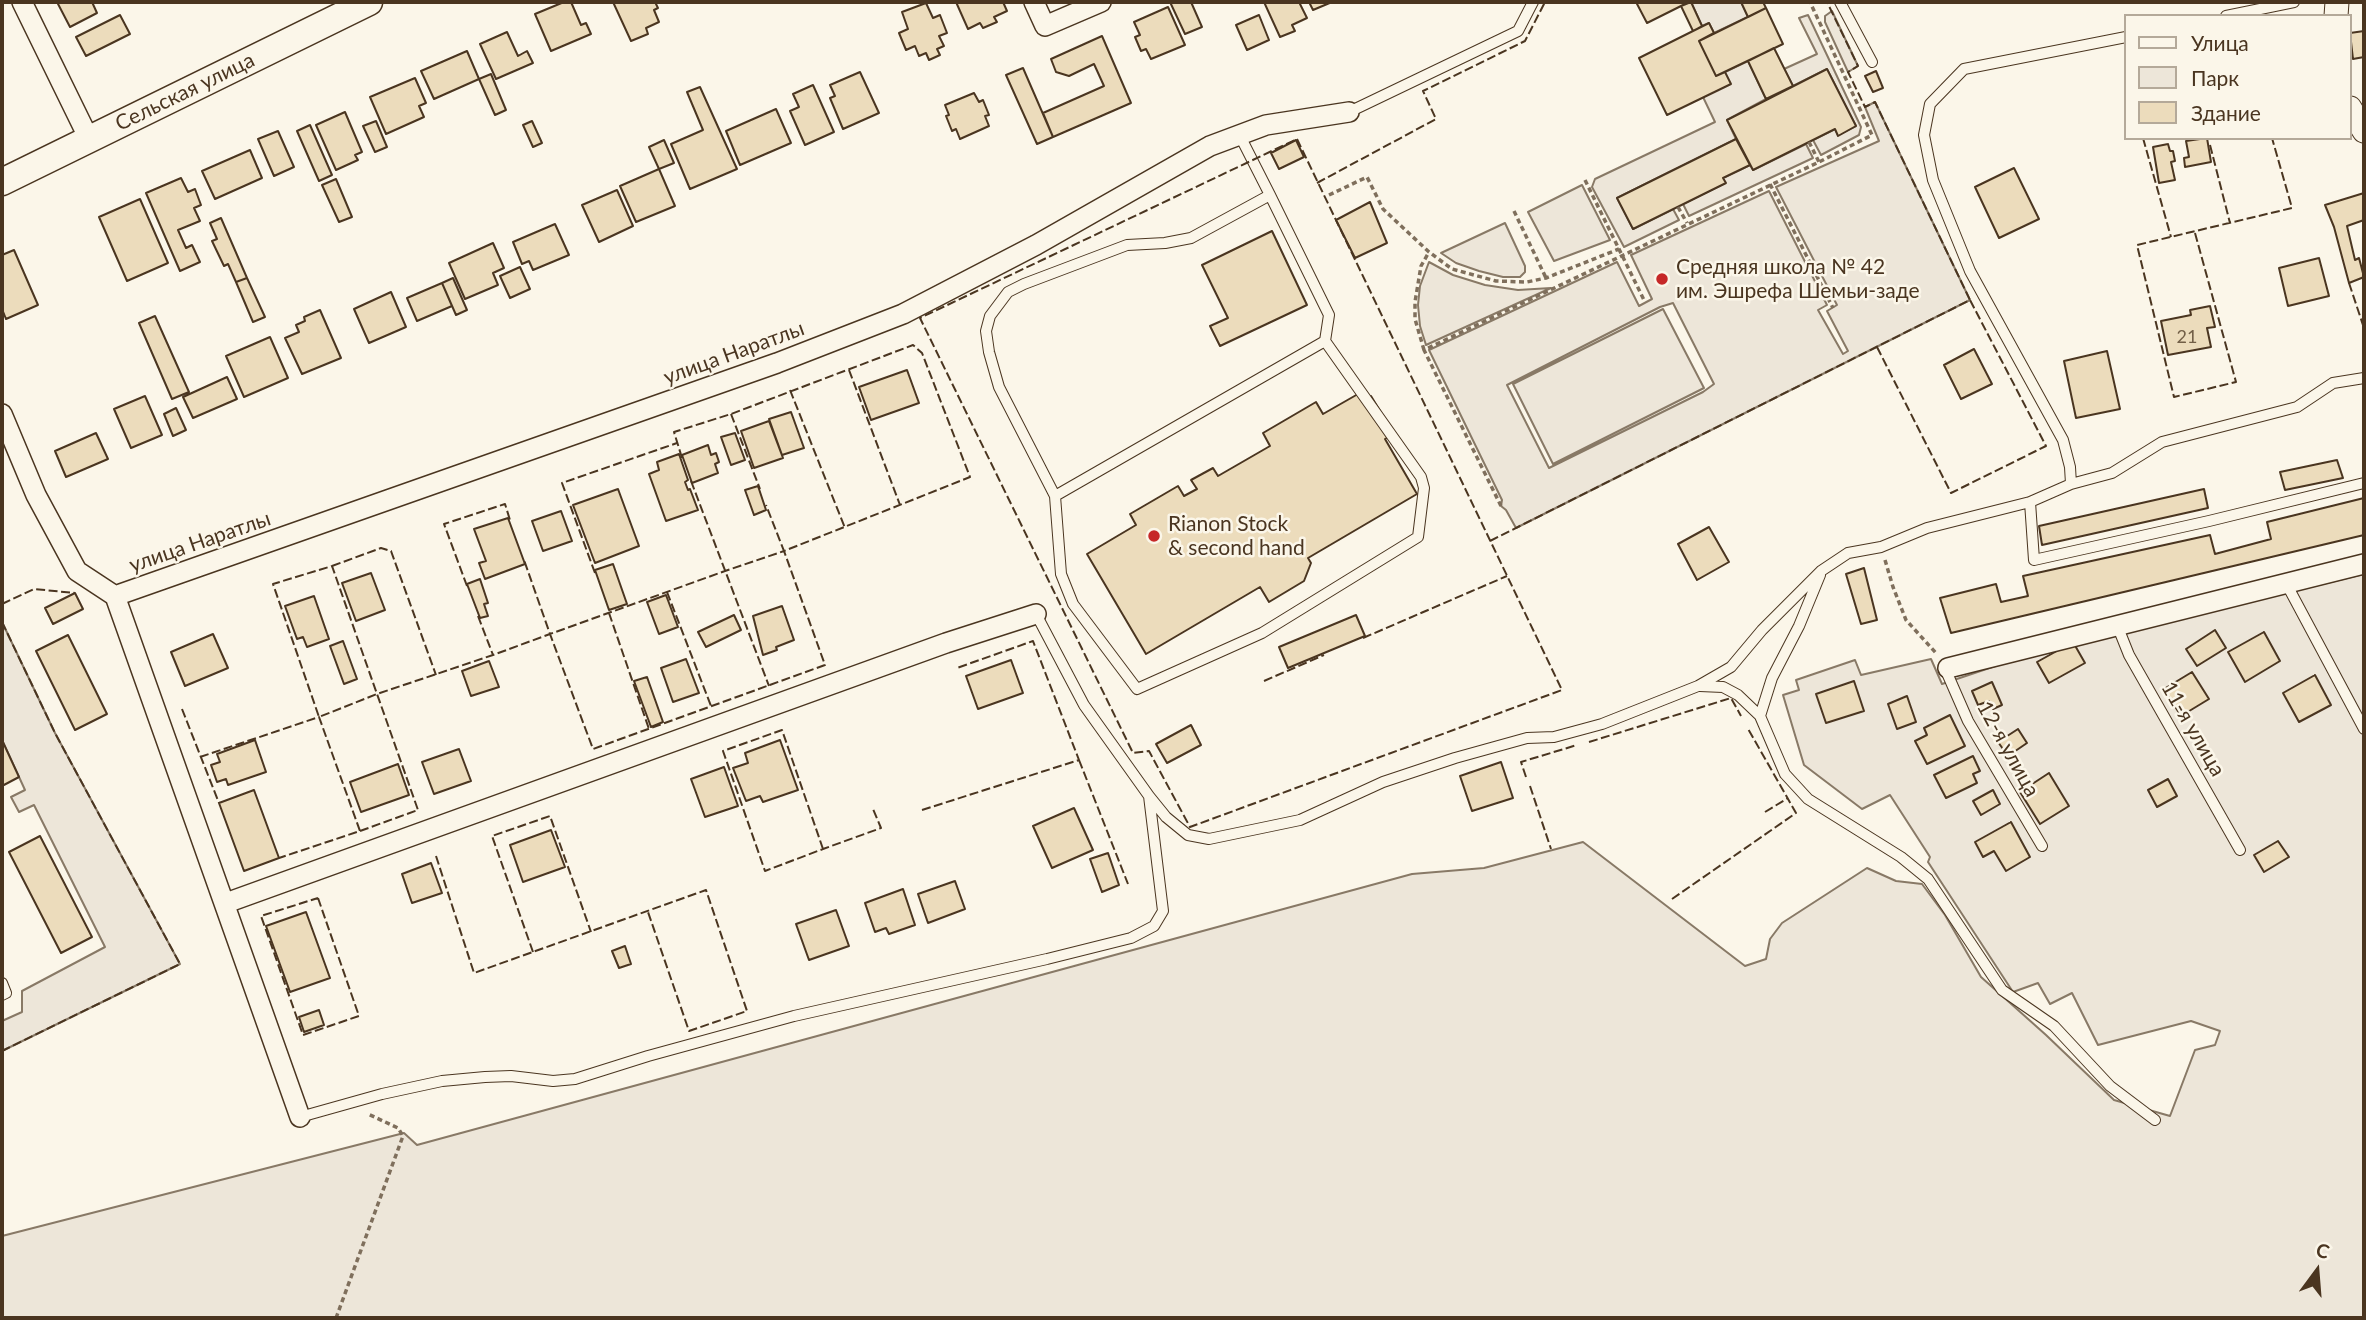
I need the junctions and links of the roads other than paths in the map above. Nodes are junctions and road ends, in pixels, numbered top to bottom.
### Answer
1 (22, 2) edge
2 (1034, 2) edge
3 (1101, 2) edge
4 (1533, 2) edge
5 (1840, 2) edge
6 (2294, 2) edge
7 (360, 4) edge
8 (2236, 14) edge
9 (2124, 37) edge
10 (1872, 62) dead end
11 (2352, 111) edge
12 (1349, 112) joint
13 (2364, 131) edge
14 (1239, 134) junction
15 (89, 139) junction
16 (2, 182) edge
17 (1270, 195) junction
18 (1325, 341) junction
19 (2364, 378) edge
20 (2, 414) edge
21 (2364, 483) edge
22 (2071, 484) junction
23 (1055, 496) junction
24 (2030, 502) junction
25 (2364, 564) edge
26 (1821, 571) junction
27 (2287, 585) junction
28 (115, 596) junction
29 (1036, 614) joint
30 (2117, 625) junction
31 (1948, 668) joint
32 (1698, 686) junction
33 (1760, 716) junction
34 (2364, 729) edge
35 (1149, 796) junction
36 (2042, 846) dead end
37 (2240, 850) dead end
38 (226, 903) junction
39 (2, 983) edge
40 (2, 995) edge
41 (300, 1117) joint
42 (2155, 1120) dead end

1 - 15 street
2 - 3 street
4 - 12 lane
5 - 10 lane
6 - 8 lane
7 - 15 main road, Сельская улица
9 - 22 lane
11 - 13 street
12 - 14 street, улица Наратлы
14 - 17 lane
14 - 28 street, улица Наратлы
15 - 16 main road, Сельская улица
17 - 18 lane
17 - 23 lane
18 - 23 lane
18 - 23 lane
19 - 22 lane
20 - 28 street
21 - 24 lane
22 - 24 lane
24 - 26 lane
25 - 27 street
26 - 32 lane
26 - 33 lane
27 - 30 street
27 - 34 lane
28 - 38 street
29 - 35 lane
29 - 38 street
30 - 31 street
30 - 37 lane, 11-я улица
31 - 36 lane, 12-я улица
32 - 33 lane
32 - 35 lane
33 - 42 lane
35 - 41 lane
38 - 41 street
39 - 40 lane

